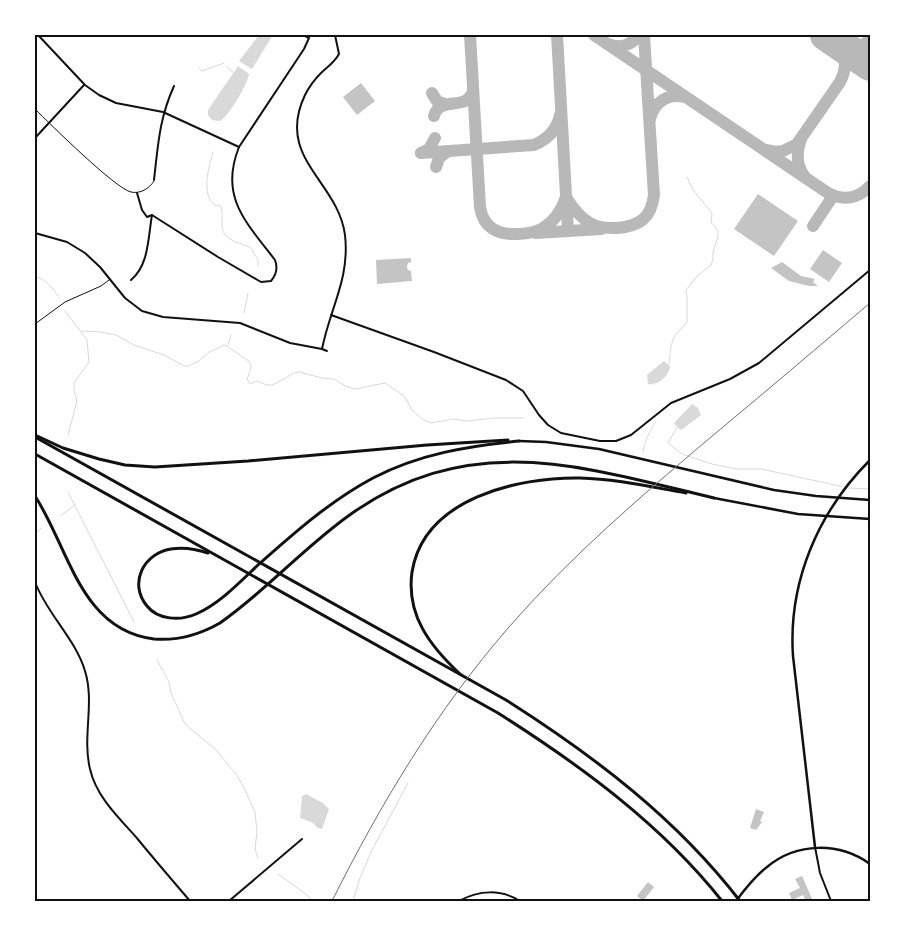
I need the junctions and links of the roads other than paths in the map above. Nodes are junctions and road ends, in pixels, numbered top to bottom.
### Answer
1 (38, 35) edge
2 (303, 35) edge
3 (335, 35) edge
4 (85, 85) junction
5 (174, 86) dead end
6 (35, 110) edge
7 (163, 112) junction
8 (49, 122) junction
9 (35, 138) edge
10 (239, 147) junction
11 (154, 180) joint
12 (137, 193) junction
13 (152, 214) junction
14 (35, 233) edge
15 (870, 270) edge
16 (110, 278) junction
17 (132, 280) dead end
18 (331, 315) junction
19 (35, 324) edge
20 (322, 349) junction
21 (328, 351) dead end
22 (35, 436) edge
23 (519, 441) junction
24 (35, 454) edge
25 (870, 460) edge
26 (35, 496) edge
27 (714, 498) junction
28 (870, 500) edge
29 (870, 518) edge
30 (213, 554) junction
31 (35, 582) edge
32 (464, 678) junction
33 (302, 839) dead end
34 (815, 847) junction
35 (870, 864) edge
36 (738, 900) edge
37 (190, 901) edge
38 (229, 901) edge
39 (460, 901) edge
40 (520, 901) edge
41 (722, 901) edge
42 (831, 901) edge

1 - 4 street
2 - 10 street
3 - 18 street
4 - 7 street
4 - 8 street
5 - 7 street
6 - 8 lane
7 - 10 street
7 - 11 street
8 - 9 street
8 - 12 lane
10 - 13 street
11 - 12 lane
12 - 13 street
13 - 17 street
14 - 16 street
15 - 18 street
16 - 19 lane
16 - 20 street
18 - 20 street
20 - 21 street
22 - 23 highway
22 - 32 highway
23 - 28 main road
23 - 30 highway
24 - 30 highway
25 - 34 main road
26 - 27 highway
27 - 29 main road
27 - 32 highway
30 - 41 highway
31 - 37 street
32 - 36 highway
33 - 38 street
34 - 35 main road
34 - 36 main road
34 - 42 street
39 - 40 street

